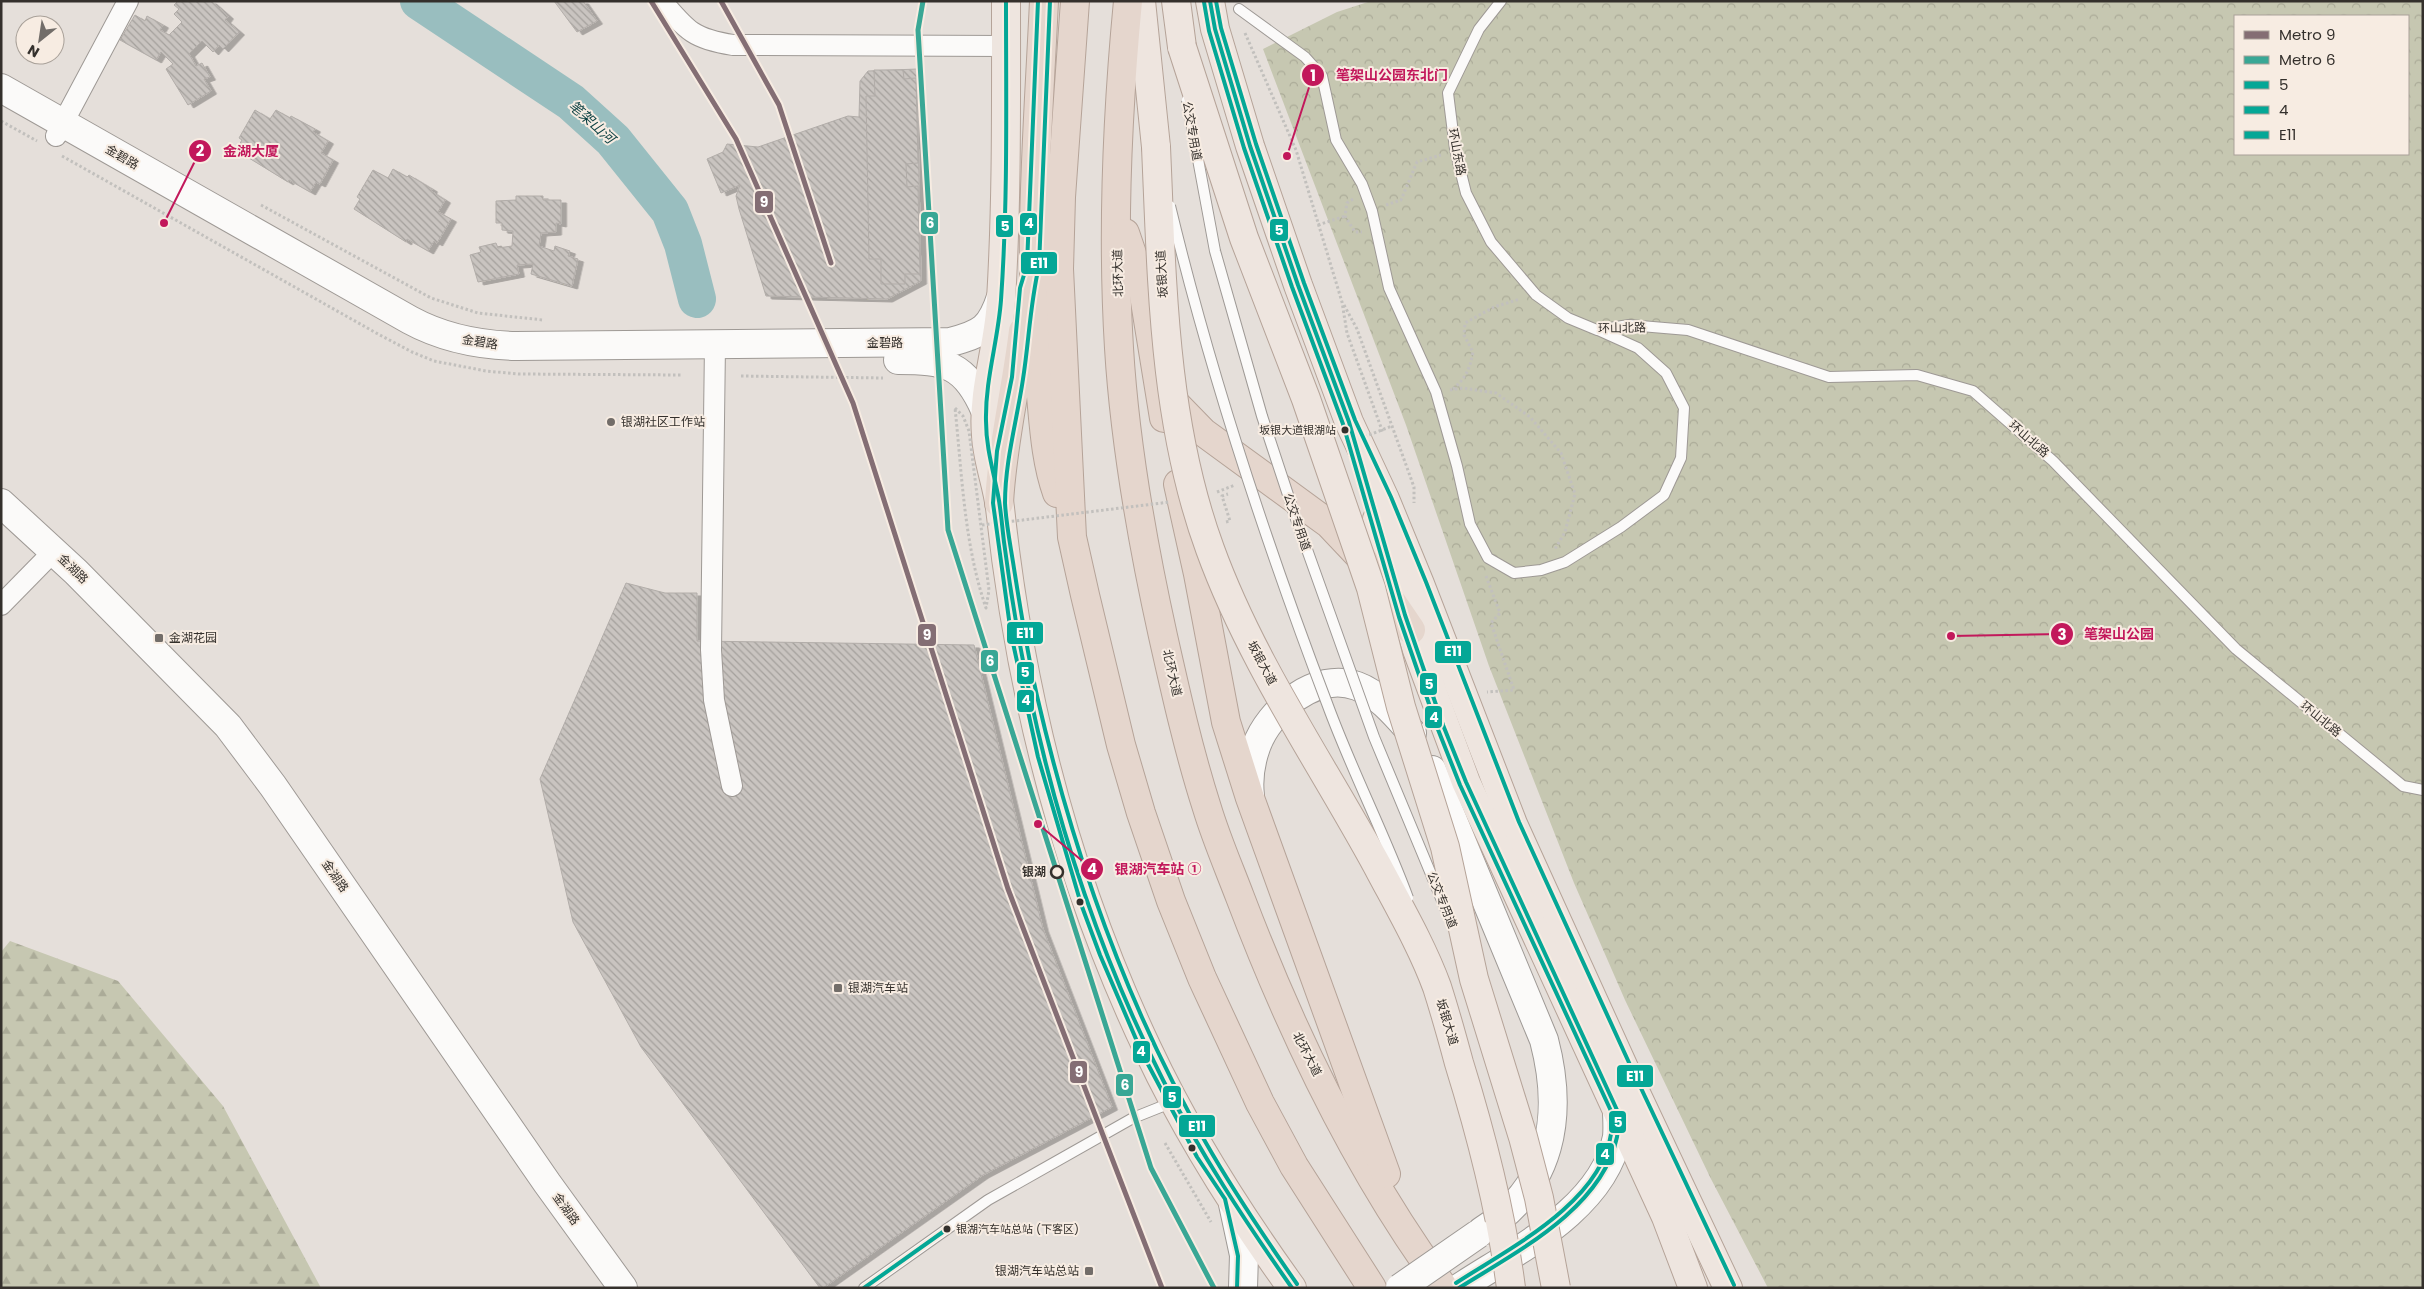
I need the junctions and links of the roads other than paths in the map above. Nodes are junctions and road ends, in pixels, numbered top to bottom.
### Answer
1 (128, 1) edge
2 (662, 1) edge
3 (1006, 1) edge
4 (1044, 1) edge
5 (1075, 1) edge
6 (1128, 1) edge
7 (1140, 1) edge
8 (1176, 1) edge
9 (1210, 1) edge
10 (1501, 1) edge
11 (1239, 9) road end
12 (1006, 46) junction
13 (1182, 47) junction
14 (1, 88) edge
15 (1, 105) edge
16 (59, 130) junction
17 (1156, 146) junction
18 (1117, 206) junction
19 (1034, 266) junction
20 (1536, 295) joint
21 (1002, 297) junction
22 (1597, 330) junction
23 (715, 352) junction
24 (1158, 386) junction
25 (977, 421) junction
26 (1349, 422) junction
27 (1, 503) edge
28 (999, 503) junction
29 (1072, 537) junction
30 (54, 551) junction
31 (1, 605) edge
32 (1410, 630) junction
33 (732, 786) dead end
34 (2423, 790) edge
35 (1250, 798) junction
36 (1474, 979) junction
37 (1436, 985) junction
38 (1174, 1102) junction
39 (1617, 1110) junction
40 (1231, 1198) junction
41 (1410, 1241) junction
42 (623, 1288) edge
43 (864, 1288) edge
44 (1243, 1288) edge
45 (1292, 1288) edge
46 (1372, 1288) edge
47 (1400, 1288) edge
48 (1444, 1288) edge
49 (1459, 1288) edge
50 (1511, 1288) edge
51 (1556, 1288) edge
52 (1693, 1288) edge
53 (1728, 1288) edge

1 - 16 street
2 - 12 street
3 - 12 main road
4 - 19 highway
5 - 29 highway
6 - 18 highway, 北环大道
7 - 17 main road, 坂银大道
8 - 13 main road
9 - 26 main road
10 - 20 lane, 环山东路
11 - 22 lane
12 - 21 main road
13 - 36 main road, bridge
13 - 36 lane, 公交专用道, bridge
14 - 16 street, 金碧路
15 - 16 street, 金碧路
16 - 23 street, 金碧路
17 - 37 lane, bridge
17 - 37 main road, 坂银大道, bridge
18 - 24 highway
18 - 41 highway, 北环大道
19 - 28 highway
19 - 29 highway
20 - 22 lane, 环山北路
21 - 23 street, 金碧路
21 - 25 main road
22 - 34 lane, 环山北路
23 - 25 street, 金碧路
23 - 33 street
24 - 32 highway
24 - 35 highway
25 - 28 main road
26 - 32 main road
26 - 53 main road
27 - 30 street, 金湖路
28 - 38 main road
29 - 46 highway
30 - 31 street
30 - 42 street, 金湖路
32 - 39 main road
35 - 41 highway
35 - 47 street, bridge
36 - 51 main road, bridge
37 - 50 main road, 坂银大道, bridge
38 - 40 main road
38 - 43 lane
39 - 49 street
39 - 52 main road
40 - 44 street
40 - 45 main road
41 - 48 highway, 北环大道

